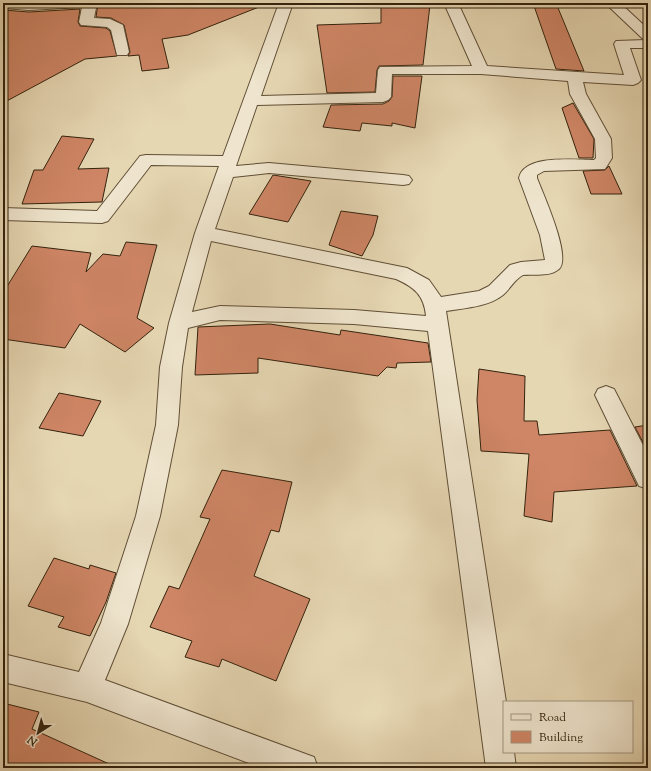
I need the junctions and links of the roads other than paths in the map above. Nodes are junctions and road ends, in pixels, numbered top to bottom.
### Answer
1 (83, 3) edge
2 (90, 3) edge
3 (286, 3) edge
4 (451, 3) edge
5 (612, 3) edge
6 (3, 4) edge
7 (648, 36) edge
8 (648, 44) edge
9 (122, 52) dead end
10 (480, 70) junction
11 (575, 77) junction
12 (251, 101) junction
13 (228, 166) junction
14 (402, 180) dead end
15 (3, 214) edge
16 (204, 233) junction
17 (436, 315) junction
18 (179, 323) junction
19 (606, 395) dead end
20 (648, 479) edge
21 (3, 668) edge
22 (87, 688) junction
23 (303, 768) edge
24 (501, 768) edge

1 - 6 street
2 - 9 street
3 - 12 street
4 - 10 street
5 - 7 street
8 - 11 street
10 - 11 street
10 - 12 street
11 - 17 street
12 - 13 street
13 - 14 street
13 - 15 street
13 - 16 street
16 - 17 street
16 - 18 street
17 - 18 street
17 - 24 street
18 - 22 street
19 - 20 street
21 - 22 street
22 - 23 street

